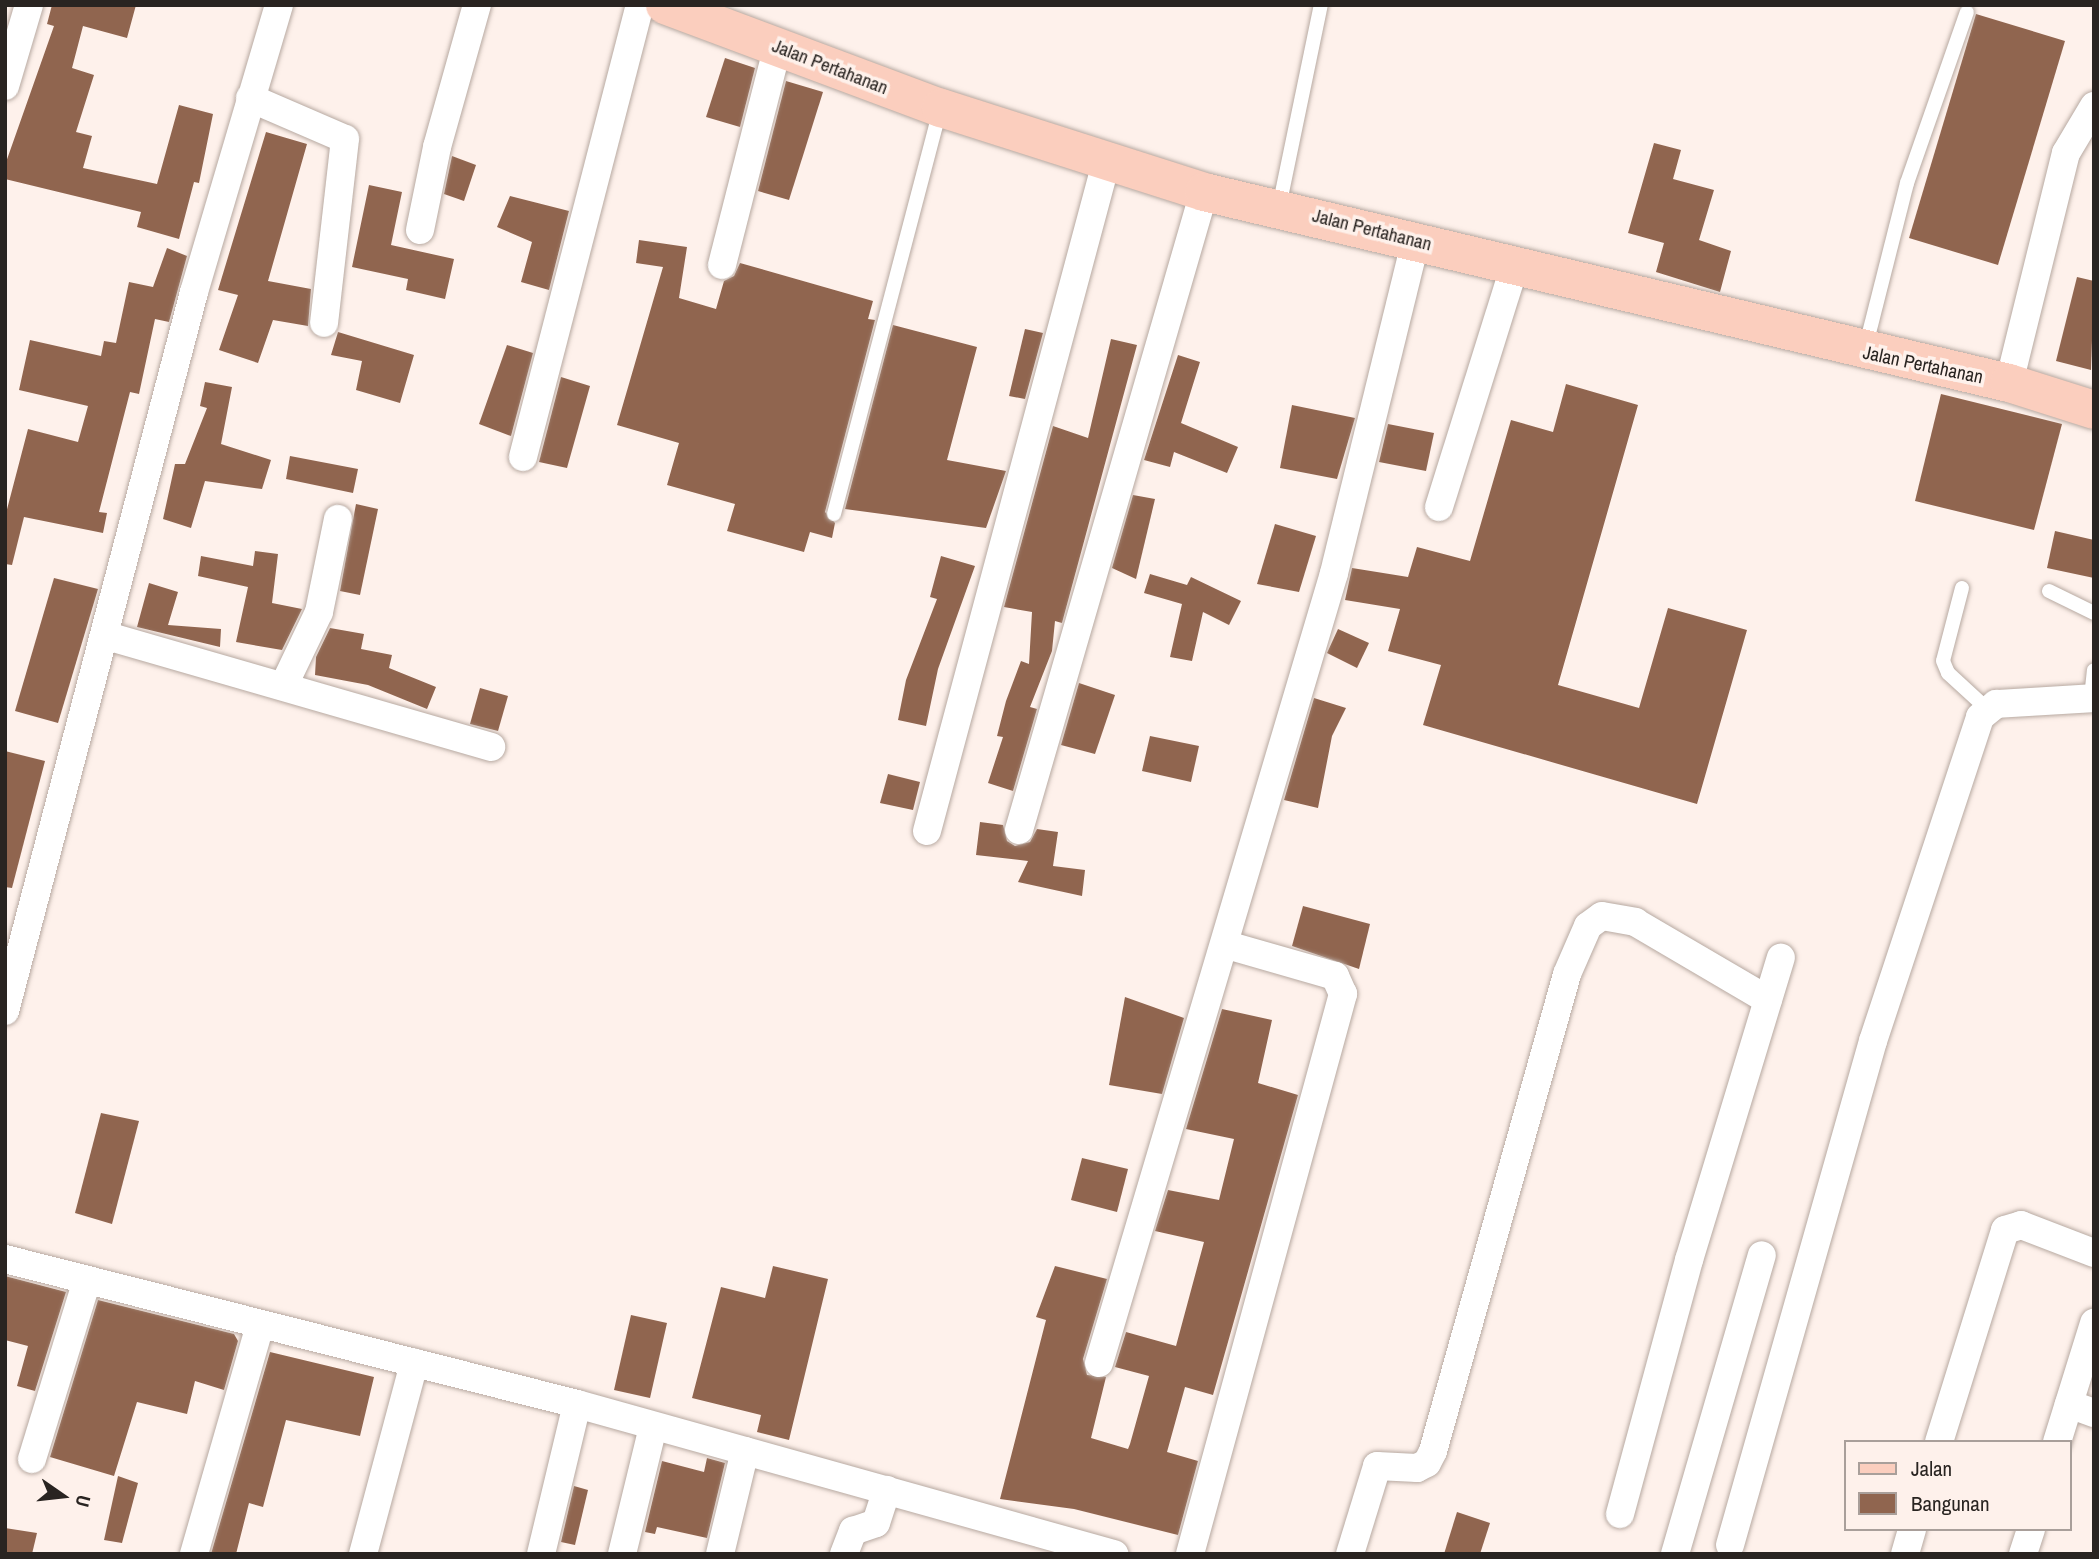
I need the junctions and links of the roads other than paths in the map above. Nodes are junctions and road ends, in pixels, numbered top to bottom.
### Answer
1 (29, 5) edge
2 (279, 5) edge
3 (477, 5) edge
4 (640, 5) edge
5 (665, 5) edge
6 (1321, 5) edge
7 (1967, 12) dead end
8 (778, 47) junction
9 (5, 86) edge
10 (250, 98) junction
11 (2094, 106) edge
12 (940, 108) junction
13 (1107, 159) junction
14 (1205, 192) junction
15 (1279, 206) junction
16 (420, 230) dead end
17 (1416, 240) junction
18 (722, 265) dead end
19 (1514, 268) junction
20 (324, 323) dead end
21 (1864, 353) junction
22 (2009, 383) junction
23 (2094, 410) edge
24 (523, 457) dead end
25 (1439, 507) dead end
26 (834, 514) dead end
27 (338, 519) dead end
28 (1962, 588) dead end
29 (2049, 591) dead end
30 (2094, 613) edge
31 (107, 636) junction
32 (2094, 670) edge
33 (284, 685) junction
34 (2093, 698) edge
35 (1986, 708) junction
36 (491, 747) dead end
37 (1019, 830) dead end
38 (927, 831) dead end
39 (1227, 945) junction
40 (1781, 958) dead end
41 (1768, 1000) junction
42 (5, 1011) edge
43 (2094, 1254) edge
44 (1762, 1255) dead end
45 (5, 1259) edge
46 (87, 1280) junction
47 (2094, 1323) edge
48 (260, 1325) junction
49 (414, 1363) junction
50 (1099, 1363) dead end
51 (578, 1404) junction
52 (2081, 1409) edge
53 (653, 1427) junction
54 (1940, 1440) edge
55 (2058, 1440) edge
56 (745, 1451) junction
57 (32, 1459) dead end
58 (887, 1490) junction
59 (1620, 1514) dead end
60 (1911, 1531) edge
61 (2030, 1531) edge
62 (1730, 1545) dead end
63 (194, 1554) edge
64 (363, 1554) edge
65 (541, 1554) edge
66 (622, 1554) edge
67 (720, 1554) edge
68 (844, 1554) edge
69 (1114, 1554) edge
70 (1190, 1554) edge
71 (1350, 1554) edge
72 (1675, 1554) edge
73 (1905, 1554) edge
74 (2023, 1554) edge

1 - 9 street
2 - 10 street
3 - 16 street
4 - 24 street
5 - 8 main road, Jalan Pertahanan
6 - 15 lane
7 - 21 lane
8 - 12 main road, Jalan Pertahanan
8 - 18 street
10 - 20 street
10 - 31 street
11 - 22 street
12 - 13 main road, Jalan Pertahanan
12 - 26 lane
13 - 14 main road, Jalan Pertahanan
13 - 38 street
14 - 15 main road, Jalan Pertahanan
14 - 37 street
15 - 17 main road, Jalan Pertahanan
17 - 19 main road, Jalan Pertahanan
17 - 39 street
19 - 21 main road, Jalan Pertahanan
19 - 25 street
21 - 22 main road, Jalan Pertahanan
22 - 23 main road, Jalan Pertahanan
27 - 33 street
28 - 35 lane
29 - 30 lane
31 - 33 street
31 - 42 street
32 - 34 lane
33 - 36 street
34 - 35 street
35 - 62 street
39 - 50 street
39 - 70 street
40 - 41 street
41 - 59 street
41 - 71 street
43 - 54 street
44 - 72 street
45 - 46 street
46 - 48 street
46 - 57 street
47 - 52 street
48 - 49 street
48 - 63 street
49 - 51 street
49 - 64 street
51 - 53 street
51 - 65 street
52 - 55 street
53 - 56 street
53 - 66 street
56 - 58 street
56 - 67 street
58 - 68 street
58 - 69 street
60 - 73 street
61 - 74 street

